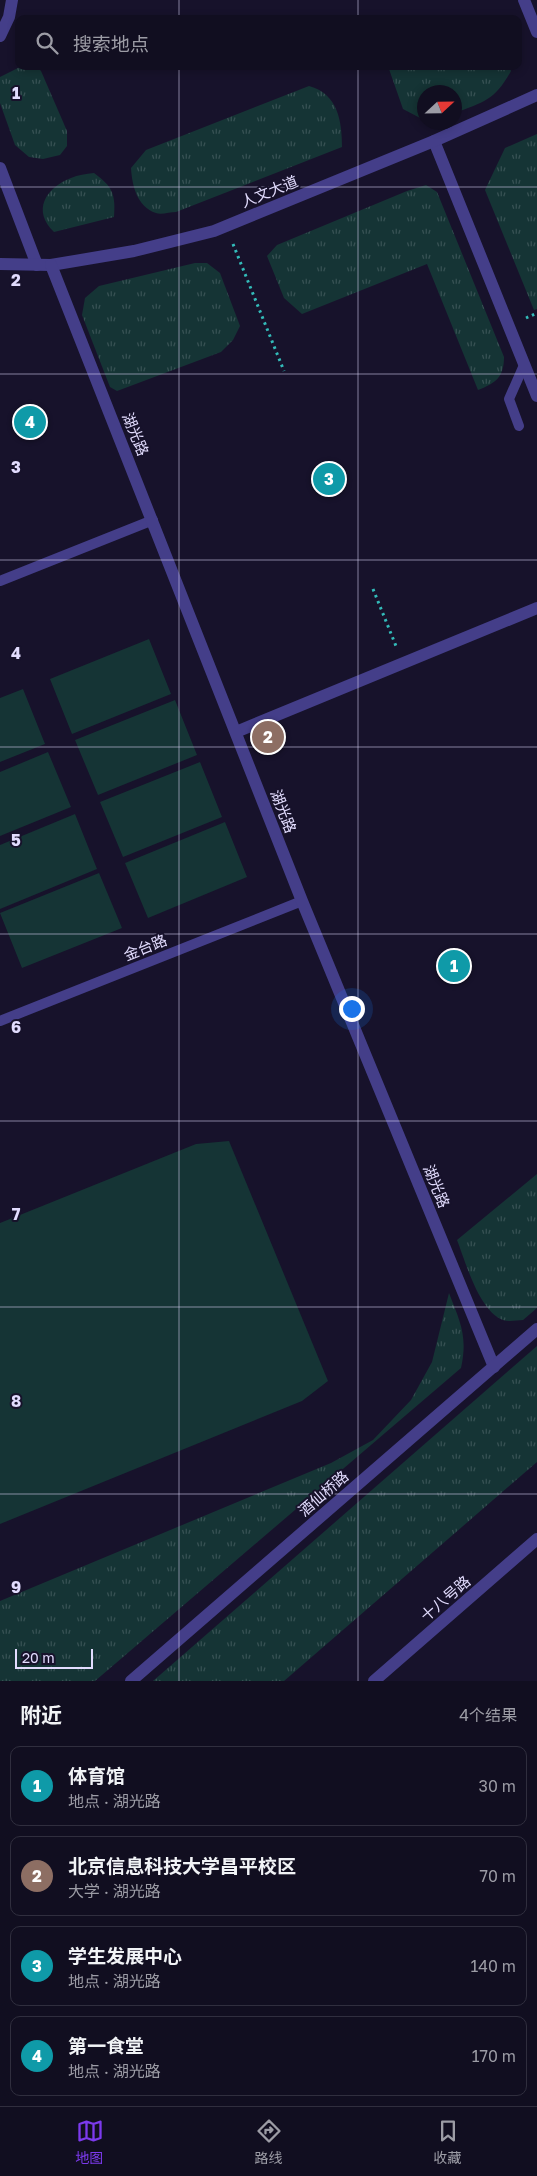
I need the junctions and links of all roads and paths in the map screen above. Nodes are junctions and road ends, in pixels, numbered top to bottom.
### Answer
1 (12, 0) edge
2 (524, 0) edge
3 (537, 32) edge
4 (0, 36) edge
5 (537, 95) edge
6 (434, 141) junction
7 (0, 168) edge
8 (226, 227) junction
9 (0, 264) edge
10 (37, 265) junction
11 (51, 265) junction
12 (524, 365) junction
13 (284, 371) dead end
14 (537, 396) edge
15 (519, 426) dead end
16 (153, 520) junction
17 (0, 582) edge
18 (373, 589) dead end
19 (537, 608) edge
20 (403, 663) junction
21 (236, 732) junction
22 (302, 901) junction
23 (0, 1021) edge
24 (537, 1329) edge
25 (494, 1367) junction
26 (537, 1539) edge
27 (131, 1681) edge
28 (374, 1681) edge

1 - 4 street
2 - 3 street
5 - 6 street, 人文大道
6 - 8 street, 人文大道
6 - 12 street
7 - 10 street
8 - 11 street, 人文大道
8 - 13 path
9 - 10 street, 人文大道
10 - 11 street, 人文大道
11 - 16 street, 湖光路
12 - 14 street
12 - 15 lane
16 - 17 lane
16 - 21 street, 湖光路
18 - 20 path
19 - 20 street
20 - 21 street
21 - 22 street, 湖光路
22 - 23 lane, 金台路
22 - 25 street, 湖光路
24 - 25 street, 酒仙桥路
25 - 27 street, 酒仙桥路
26 - 28 street, 十八号路

